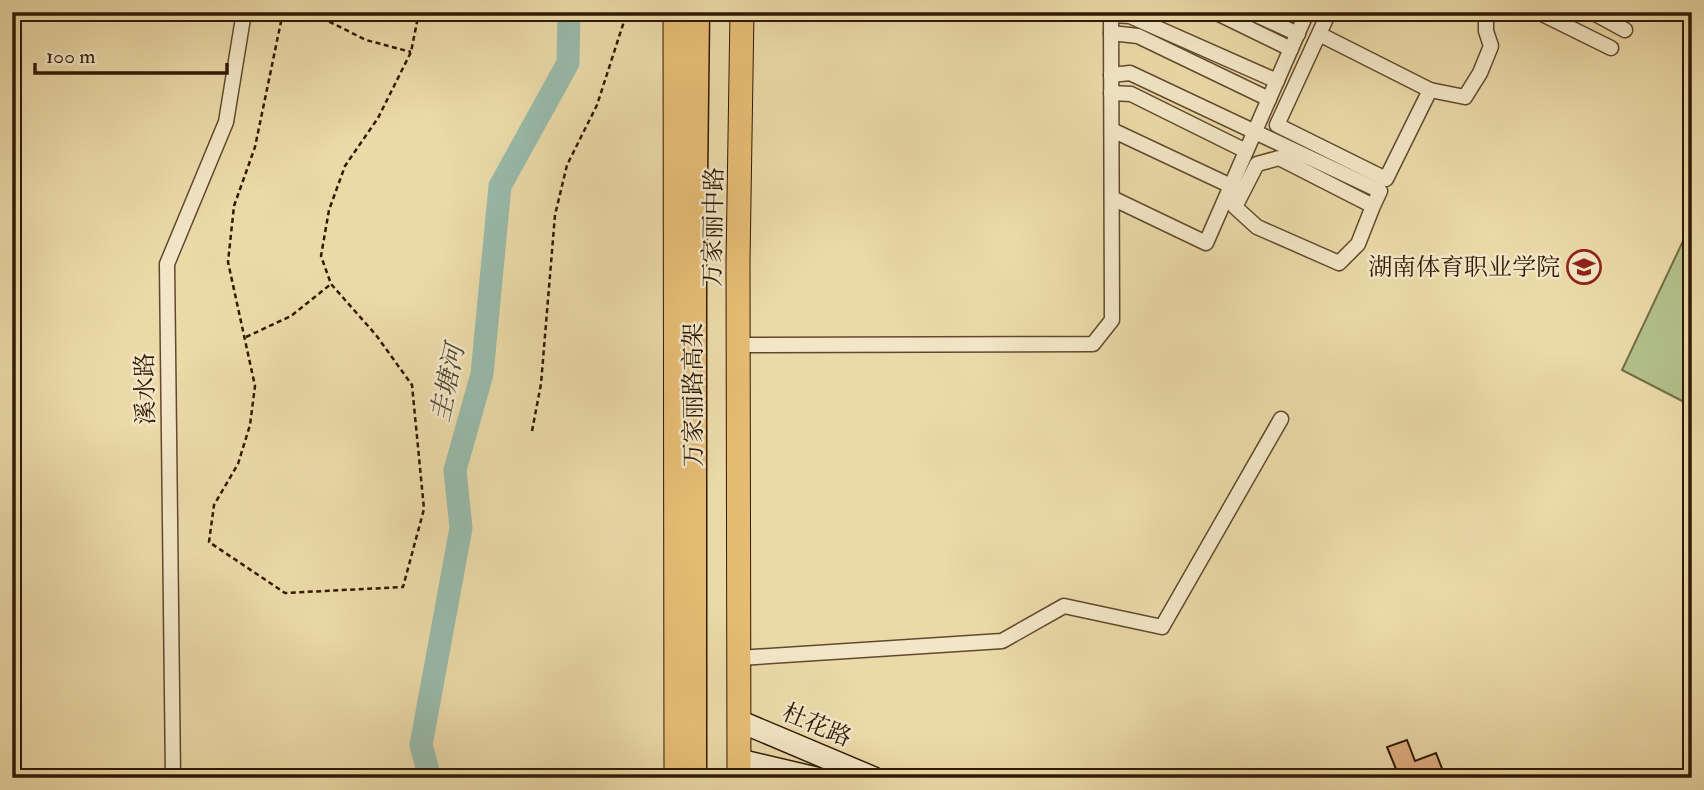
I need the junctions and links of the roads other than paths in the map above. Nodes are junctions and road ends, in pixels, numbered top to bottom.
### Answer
1 (244, 12) edge
2 (676, 12) edge
3 (696, 12) edge
4 (714, 12) edge
5 (742, 12) edge
6 (1250, 12) edge
7 (1307, 12) edge
8 (1329, 12) edge
9 (1486, 12) edge
10 (1538, 12) edge
11 (1592, 12) edge
12 (1218, 13) edge
13 (1111, 14) edge
14 (1625, 30) dead end
15 (1111, 33) junction
16 (1298, 34) junction
17 (1319, 34) junction
18 (1611, 48) dead end
19 (1291, 49) junction
20 (1111, 75) junction
21 (1277, 81) junction
22 (1430, 90) junction
23 (1111, 93) junction
24 (1269, 99) junction
25 (1112, 130) junction
26 (1255, 132) junction
27 (1246, 151) junction
28 (1383, 185) junction
29 (1231, 186) junction
30 (1112, 198) junction
31 (1373, 206) junction
32 (738, 345) junction
33 (1281, 419) dead end
34 (739, 658) junction
35 (739, 721) junction
36 (739, 769) edge
37 (173, 778) edge
38 (676, 778) edge
39 (693, 778) edge
40 (712, 778) edge
41 (816, 778) edge
42 (874, 778) edge

1 - 37 street, 溪水路
2 - 38 main road, 万家丽中路
3 - 39 highway, 万家丽路高架
4 - 40 highway, 万家丽路高架
5 - 32 main road, 万家丽中路
6 - 16 street
7 - 16 street
8 - 17 street
9 - 22 street
10 - 18 street
11 - 14 street
12 - 19 street
13 - 15 street
13 - 21 street
15 - 20 street
15 - 24 street
16 - 19 street
17 - 22 street
17 - 28 street
19 - 21 street
20 - 23 street
20 - 26 street
21 - 24 street
22 - 28 street
23 - 25 street
23 - 27 street
24 - 26 street
25 - 29 street
25 - 30 street
26 - 27 street
26 - 28 street
27 - 29 street
28 - 31 street
29 - 30 street
30 - 32 street
31 - 31 street
32 - 34 main road, 万家丽中路
33 - 34 street
34 - 35 main road, 万家丽中路
35 - 36 main road, 万家丽中路
35 - 42 street, 杜花路
36 - 41 street, 杜花路

